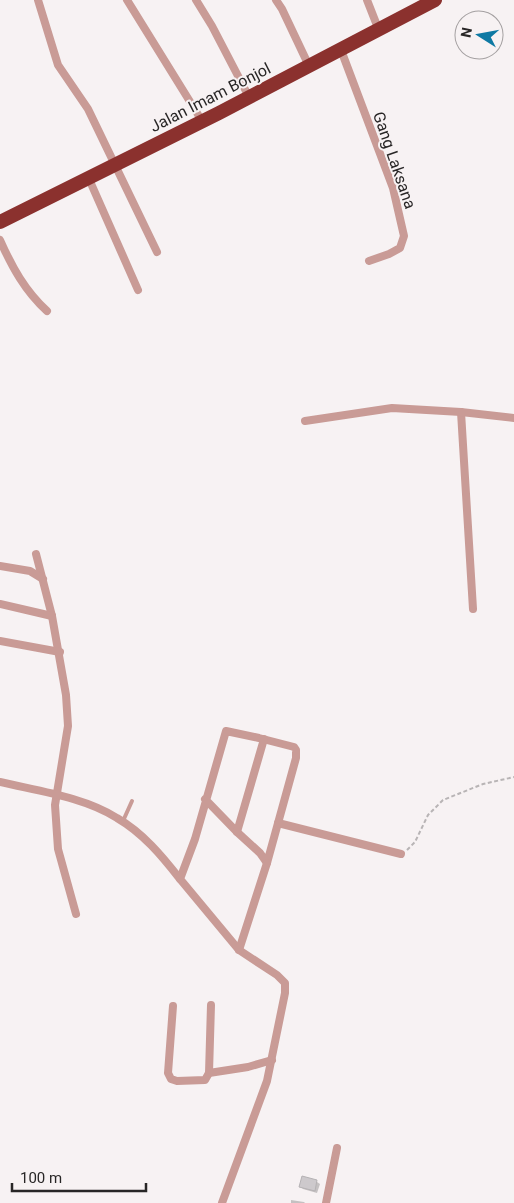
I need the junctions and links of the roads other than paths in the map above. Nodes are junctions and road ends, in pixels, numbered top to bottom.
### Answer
1 (38, 0) edge
2 (127, 0) edge
3 (196, 0) edge
4 (276, 0) edge
5 (367, 0) edge
6 (435, 0) edge
7 (420, 4) edge
8 (378, 28) junction
9 (341, 50) junction
10 (309, 66) junction
11 (249, 97) junction
12 (202, 120) junction
13 (114, 166) junction
14 (89, 179) junction
15 (0, 222) edge
16 (0, 240) edge
17 (157, 252) dead end
18 (369, 261) dead end
19 (138, 290) dead end
20 (47, 311) dead end
21 (461, 412) junction
22 (514, 418) edge
23 (306, 421) dead end
24 (36, 554) dead end
25 (0, 566) edge
26 (44, 579) junction
27 (0, 604) edge
28 (473, 609) dead end
29 (52, 616) junction
30 (0, 641) edge
31 (60, 652) junction
32 (264, 739) junction
33 (0, 782) edge
34 (57, 795) junction
35 (205, 800) junction
36 (132, 801) dead end
37 (123, 821) junction
38 (278, 822) junction
39 (236, 832) junction
40 (400, 854) road end
41 (267, 863) junction
42 (180, 879) junction
43 (76, 914) dead end
44 (239, 950) junction
45 (172, 1006) dead end
46 (212, 1006) dead end
47 (272, 1060) junction
48 (209, 1073) junction
49 (337, 1148) dead end
50 (222, 1203) edge
51 (326, 1203) edge

1 - 13 street
2 - 12 street
3 - 11 street
4 - 10 street
5 - 8 street
6 - 7 highway, Jalan Imam Bonjol
7 - 8 highway, Jalan Imam Bonjol
8 - 9 highway, Jalan Imam Bonjol
9 - 10 highway, Jalan Imam Bonjol
9 - 18 street, Gang Laksana
10 - 11 highway, Jalan Imam Bonjol
11 - 12 highway, Jalan Imam Bonjol
12 - 13 highway, Jalan Imam Bonjol
13 - 14 highway, Jalan Imam Bonjol
13 - 17 street
14 - 15 highway, Jalan Imam Bonjol
14 - 19 street
16 - 20 street
21 - 22 street
21 - 23 street
21 - 28 street
24 - 26 street
25 - 26 street
26 - 29 street
27 - 29 street
29 - 31 street
30 - 31 street
31 - 34 street
32 - 35 street
32 - 38 street
32 - 39 street
33 - 34 street
34 - 37 street
34 - 43 street
35 - 39 street
35 - 42 street
36 - 37 lane
37 - 42 street
38 - 40 street
38 - 41 street
39 - 41 street
41 - 44 street
42 - 44 street
44 - 47 street
45 - 48 street
46 - 48 street
47 - 48 street
47 - 50 street
49 - 51 street

